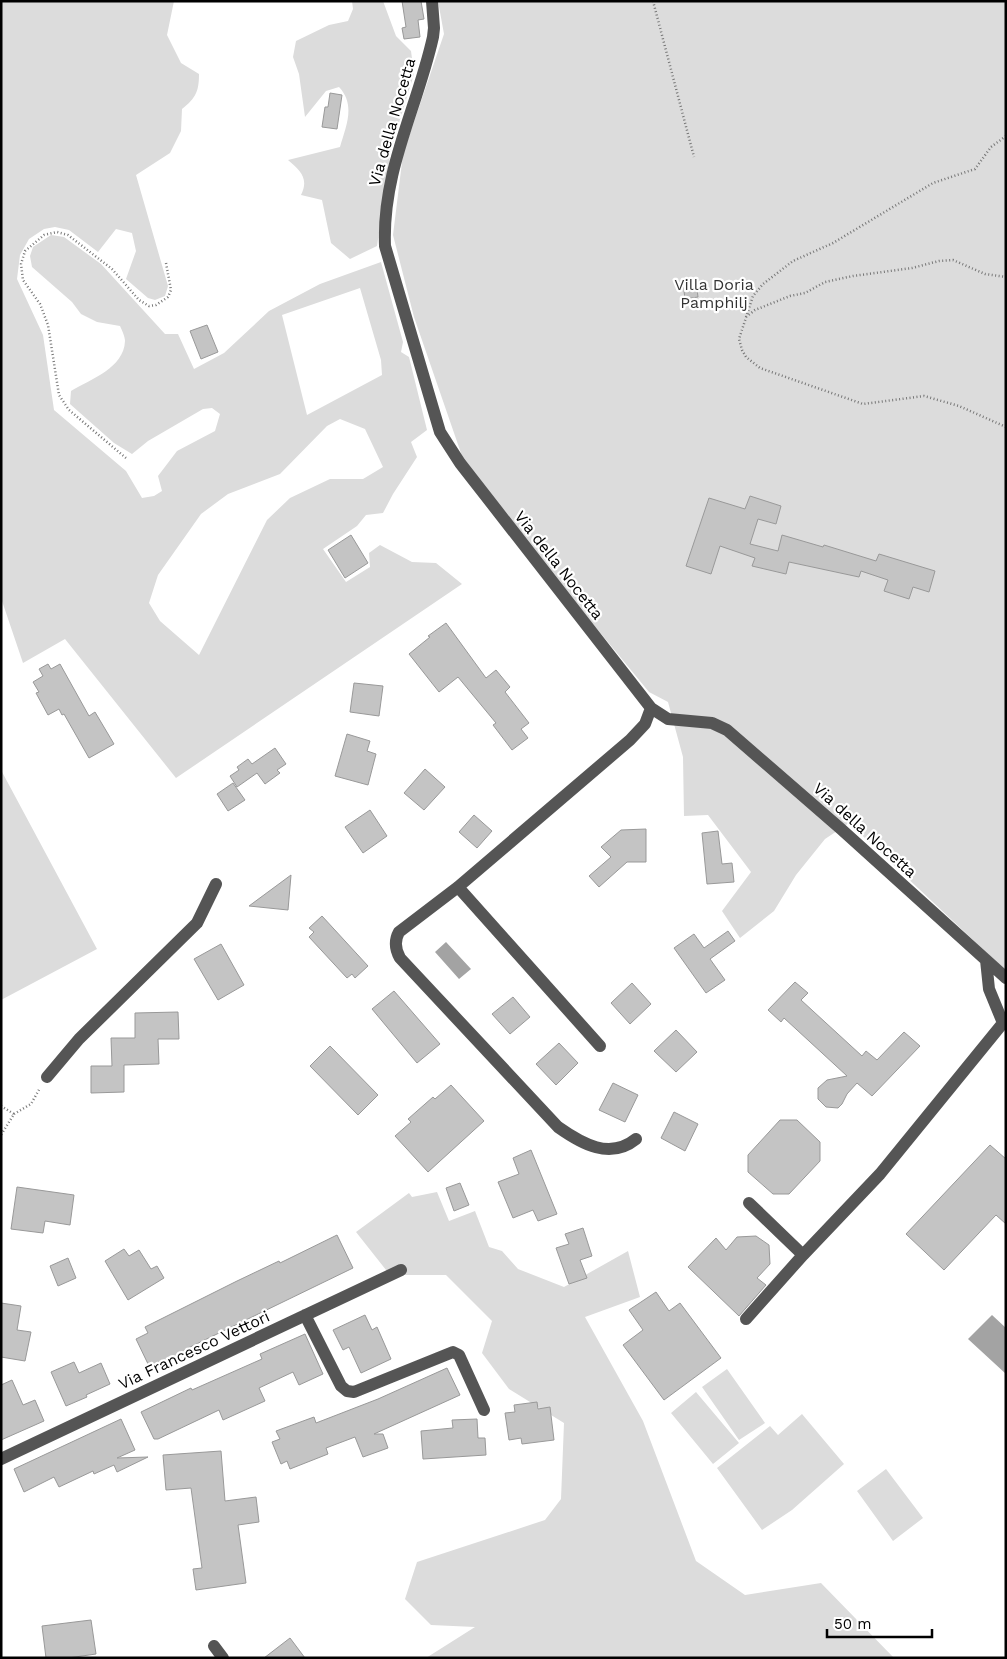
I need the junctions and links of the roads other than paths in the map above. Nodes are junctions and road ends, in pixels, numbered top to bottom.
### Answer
1 (432, 1) edge
2 (651, 708) junction
3 (216, 884) dead end
4 (458, 887) junction
5 (986, 960) junction
6 (1006, 978) edge
7 (600, 1046) dead end
8 (47, 1077) road end
9 (636, 1139) dead end
10 (749, 1203) dead end
11 (803, 1256) junction
12 (401, 1270) dead end
13 (305, 1315) junction
14 (746, 1319) dead end
15 (484, 1410) dead end
16 (1, 1459) edge
17 (214, 1646) dead end
18 (222, 1658) edge

1 - 2 street, Via della Nocetta
2 - 4 street
2 - 5 street, Via della Nocetta
3 - 8 street
4 - 7 street
4 - 9 street
5 - 6 street, Via della Nocetta
5 - 11 street
10 - 11 street
11 - 14 street
12 - 13 street, Via Francesco Vettori
13 - 15 street
13 - 16 street, Via Francesco Vettori
17 - 18 street

